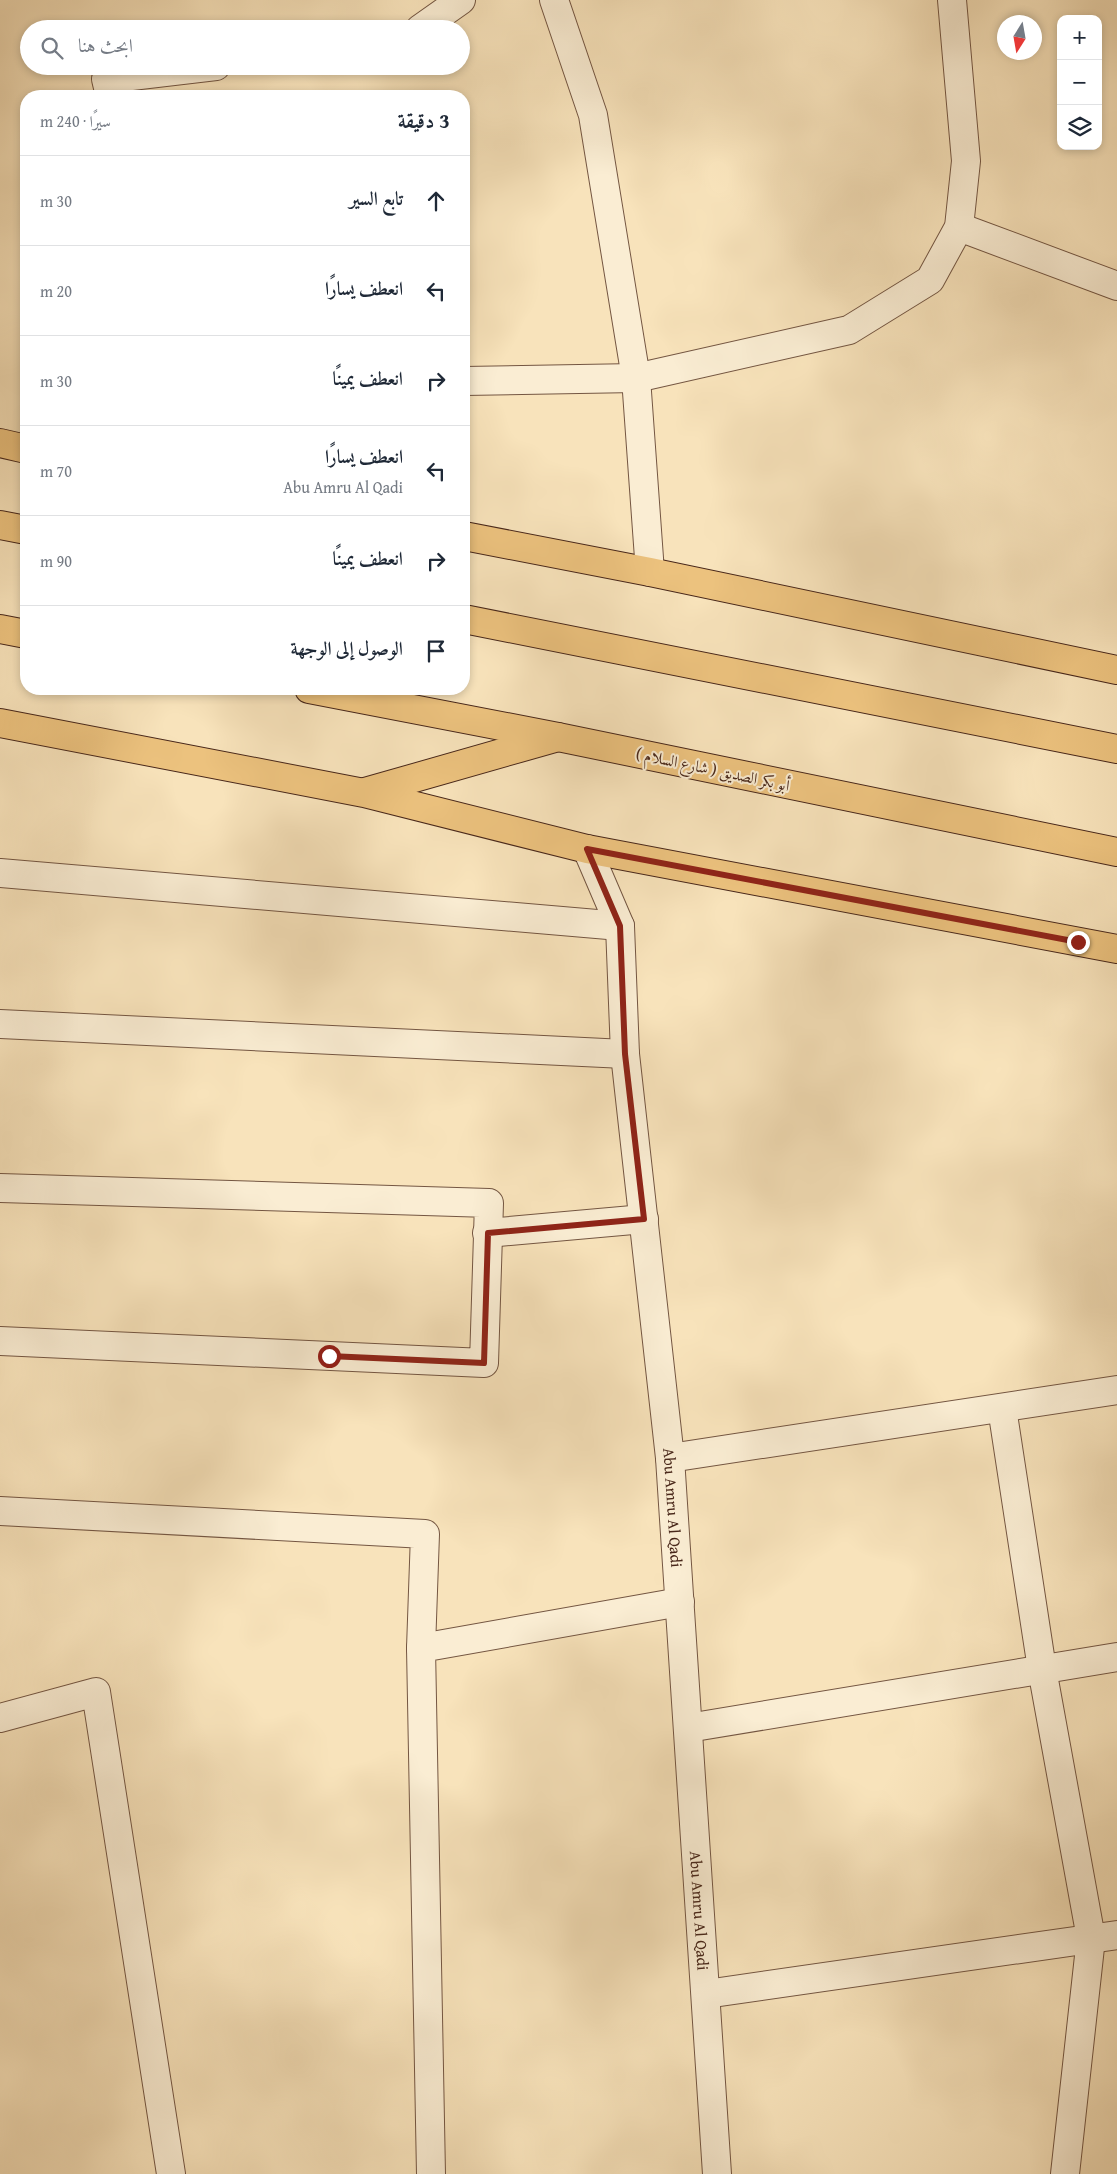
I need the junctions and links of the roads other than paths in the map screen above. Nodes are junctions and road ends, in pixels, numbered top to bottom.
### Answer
1 (461, 0) edge
2 (554, 0) edge
3 (952, 0) edge
4 (433, 20) edge
5 (140, 75) edge
6 (109, 90) edge
7 (959, 227) junction
8 (1117, 286) edge
9 (636, 378) junction
10 (470, 381) edge
11 (0, 443) edge
12 (20, 448) edge
13 (0, 525) edge
14 (20, 529) edge
15 (470, 537) edge
16 (650, 572) junction
17 (470, 617) edge
18 (0, 629) edge
19 (20, 633) edge
20 (1117, 670) edge
21 (340, 695) edge
22 (0, 723) edge
23 (558, 737) junction
24 (1117, 749) edge
25 (364, 793) junction
26 (587, 849) junction
27 (1117, 852) edge
28 (0, 873) edge
29 (620, 926) junction
30 (1117, 949) edge
31 (0, 1024) edge
32 (625, 1054) junction
33 (0, 1188) edge
34 (644, 1219) junction
35 (488, 1233) junction
36 (0, 1341) edge
37 (1117, 1390) edge
38 (1002, 1408) junction
39 (670, 1458) junction
40 (0, 1510) edge
41 (680, 1602) junction
42 (421, 1648) junction
43 (1117, 1657) edge
44 (1042, 1669) junction
45 (0, 1718) edge
46 (688, 1728) junction
47 (1104, 1936) edge
48 (706, 1994) junction
49 (171, 2174) edge
50 (431, 2174) edge
51 (717, 2174) edge
52 (1065, 2174) edge

1 - 4 street
2 - 9 street
3 - 7 street
5 - 6 street
7 - 8 street
7 - 9 street
9 - 10 street
9 - 16 street
11 - 12 main road
13 - 14 main road
15 - 16 main road
16 - 20 main road
17 - 24 main road
18 - 19 main road
21 - 23 main road, ( شارع السلام ) أبو بكر الصديق
22 - 25 main road
23 - 25 main road
23 - 27 main road, ( شارع السلام ) أبو بكر الصديق
25 - 26 main road
26 - 29 street, Abu Amru Al Qadi
26 - 30 main road
28 - 29 street
29 - 32 street, Abu Amru Al Qadi
31 - 32 street
32 - 34 street, Abu Amru Al Qadi
33 - 35 street
34 - 35 street
34 - 39 street, Abu Amru Al Qadi
35 - 36 street
37 - 38 street
38 - 39 street
38 - 44 street
39 - 41 street, Abu Amru Al Qadi
40 - 42 street
41 - 42 street
41 - 46 street, Abu Amru Al Qadi
42 - 50 street
43 - 44 street
44 - 46 street
44 - 47 street
45 - 49 street
46 - 48 street, Abu Amru Al Qadi
47 - 48 street
47 - 52 street
48 - 51 street, Abu Amru Al Qadi

